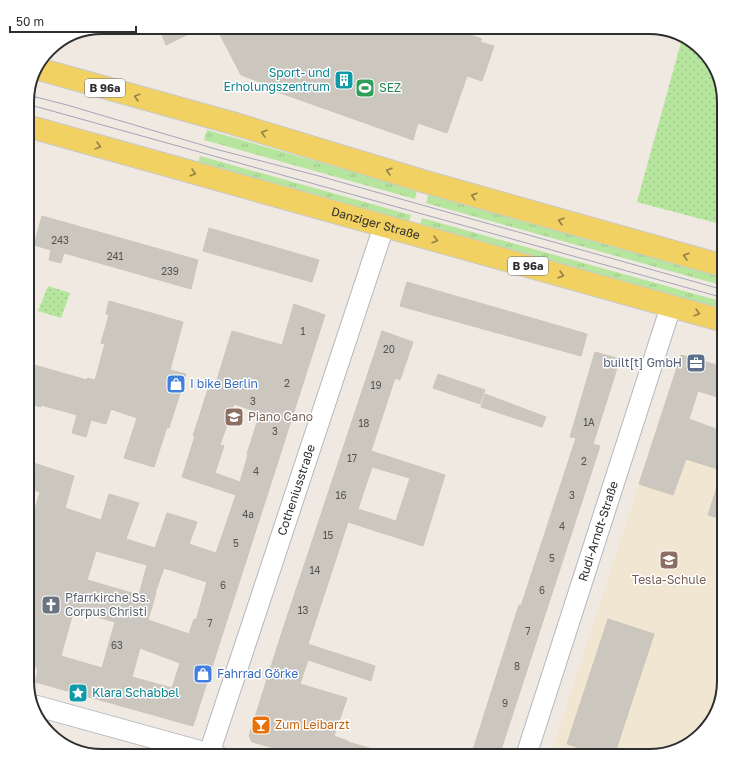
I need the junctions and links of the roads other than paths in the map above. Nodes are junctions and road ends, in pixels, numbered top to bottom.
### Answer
1 (42, 70) edge
2 (34, 128) edge
3 (384, 226) junction
4 (717, 264) edge
5 (671, 306) junction
6 (717, 319) edge
7 (40, 707) edge
8 (192, 749) edge
9 (216, 749) edge
10 (528, 749) edge

4 -> 1 main road, B 96a
2 -> 3 main road, Danziger Straße / B 96a
3 -> 5 main road, Danziger Straße / B 96a
3 - 9 street, Cotheniusstraße
5 -> 6 main road, Danziger Straße / B 96a
5 - 10 street, Rudi-Arndt-Straße
7 - 8 street

